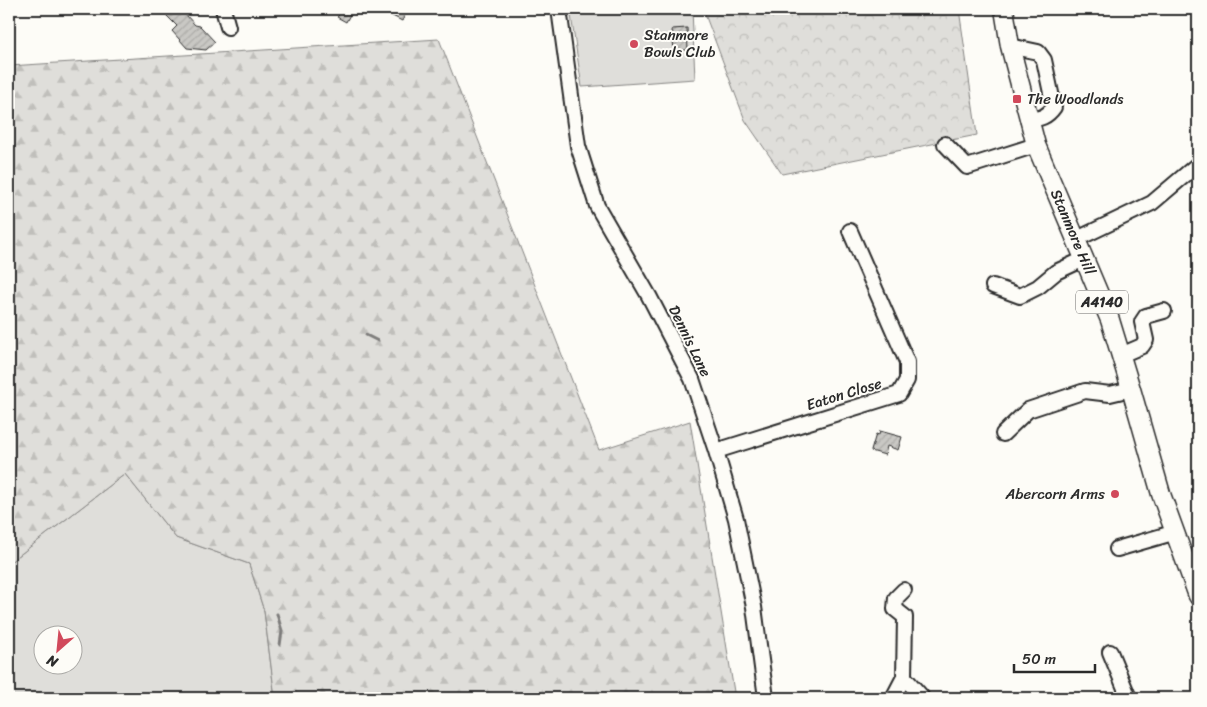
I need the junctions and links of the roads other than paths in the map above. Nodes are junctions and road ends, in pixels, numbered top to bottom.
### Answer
1 (223, 9) edge
2 (559, 9) edge
3 (1004, 9) edge
4 (228, 27) dead end
5 (1010, 46) junction
6 (1028, 120) junction
7 (945, 144) dead end
8 (1036, 145) junction
9 (1198, 164) edge
10 (850, 231) dead end
11 (1075, 240) junction
12 (1084, 259) junction
13 (993, 286) dead end
14 (1164, 311) dead end
15 (1121, 355) junction
16 (1132, 389) junction
17 (1003, 434) dead end
18 (716, 451) junction
19 (1176, 532) junction
20 (1117, 549) dead end
21 (904, 590) dead end
22 (1198, 596) edge
23 (1110, 652) dead end
24 (904, 677) junction
25 (766, 698) edge
26 (893, 698) edge
27 (921, 698) edge
28 (1129, 698) edge

1 - 4 street
2 - 18 street, Dennis Lane
3 - 5 main road, Stanmore Hill / A4140
5 - 6 main road, Stanmore Hill / A4140
5 - 6 street
6 - 8 main road, Stanmore Hill / A4140
7 - 8 street
8 - 11 main road, Stanmore Hill / A4140
9 - 11 street
10 - 18 street, Eaton Close
11 - 12 main road, Stanmore Hill / A4140
12 - 13 street
12 - 15 main road, Stanmore Hill / A4140
14 - 15 street
15 - 16 main road, Stanmore Hill / A4140
16 - 17 street
16 - 19 main road, Stanmore Hill / A4140
18 - 25 street, Dennis Lane
19 - 20 street
19 - 22 main road, Stanmore Hill / A4140
21 - 24 street
23 - 28 street
24 - 26 street
24 - 27 street

